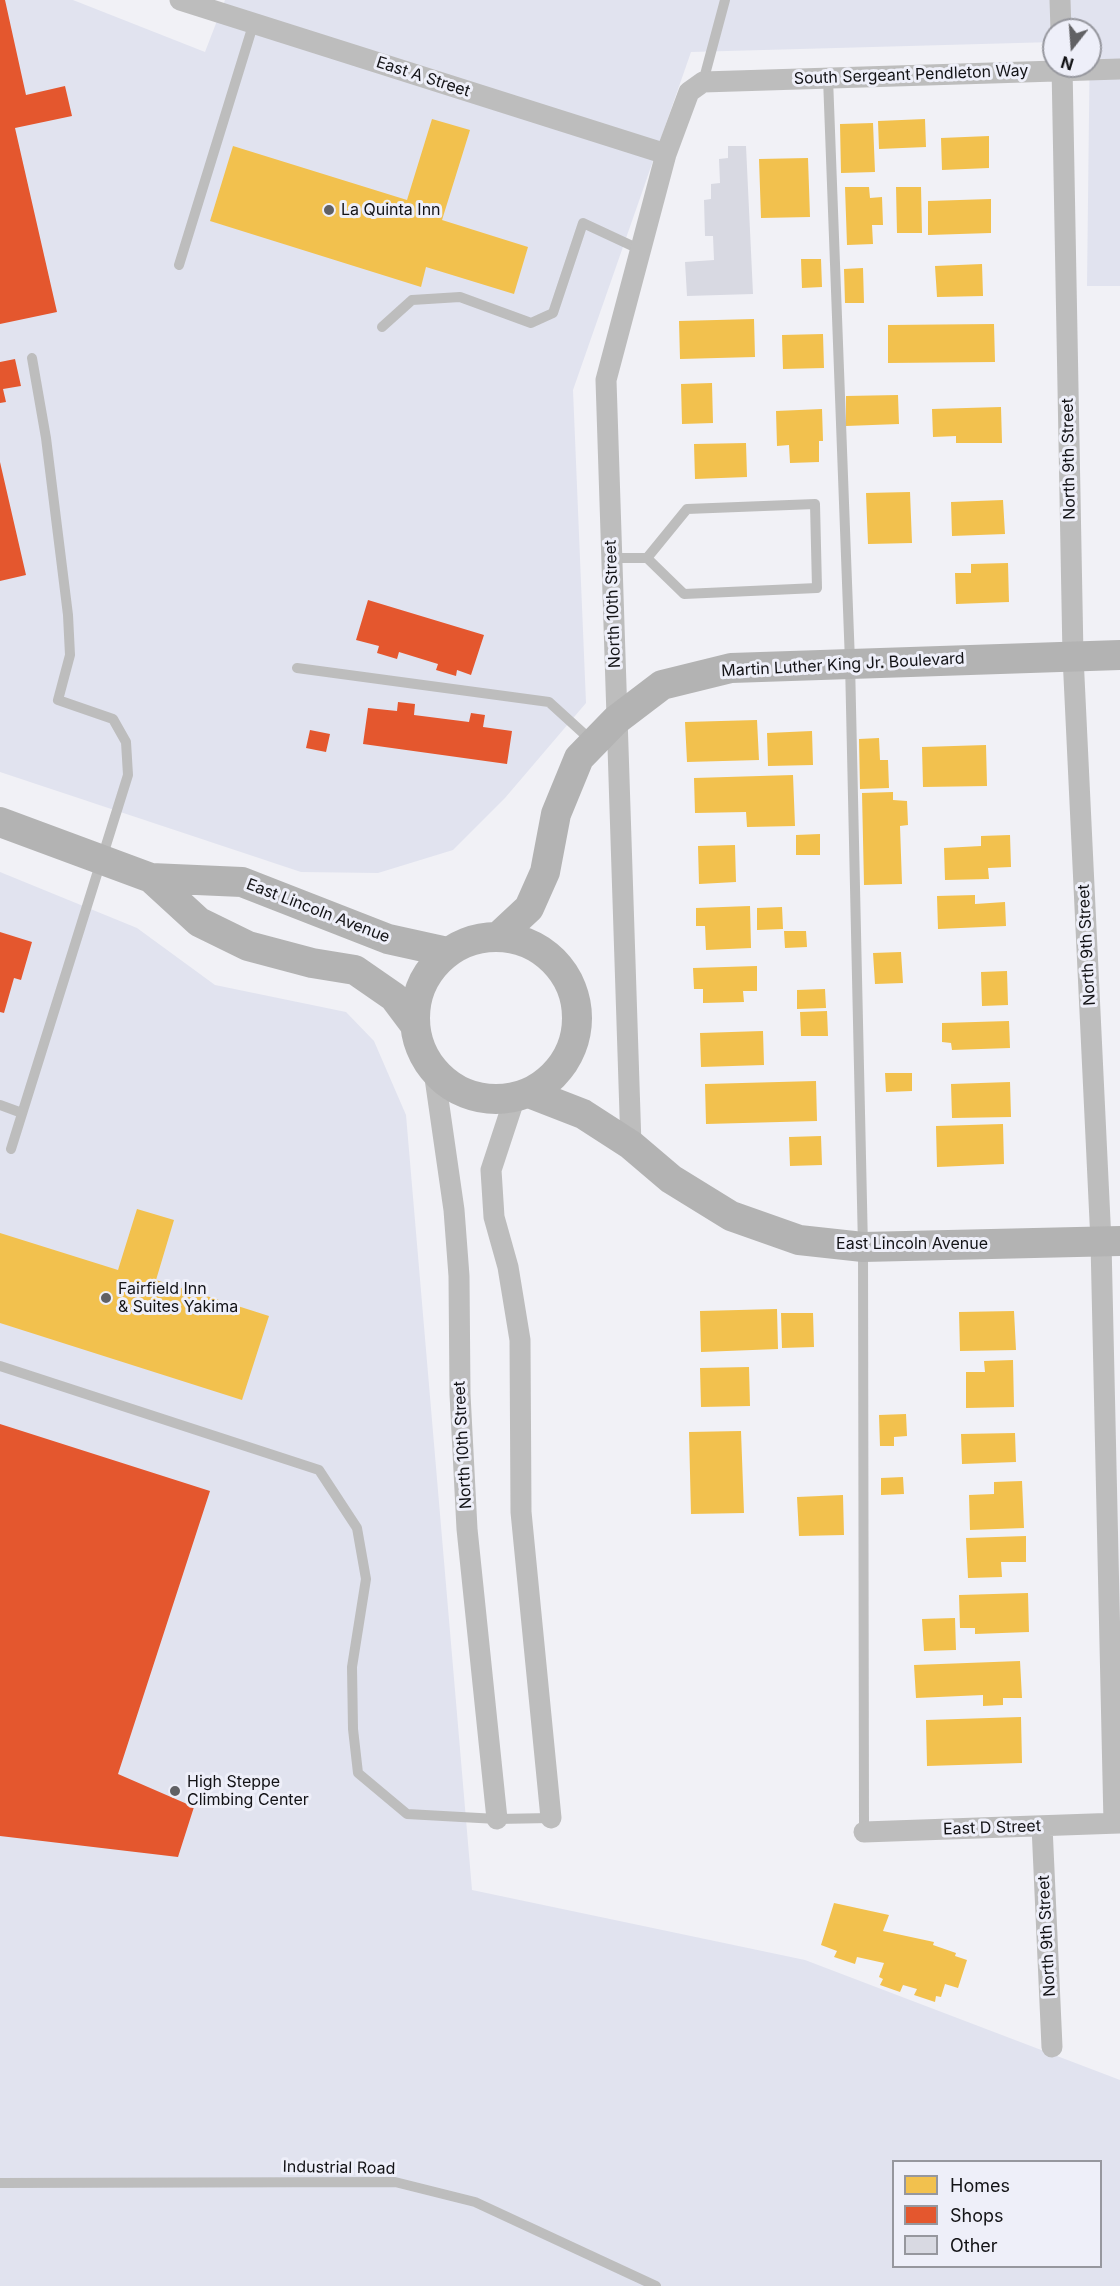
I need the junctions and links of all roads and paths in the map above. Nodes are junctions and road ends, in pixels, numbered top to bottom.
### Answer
1 (180, 0) edge
2 (725, 0) edge
3 (1060, 0) edge
4 (1061, 18) edge
5 (254, 22) junction
6 (1042, 69) edge
7 (1102, 69) edge
8 (1120, 69) edge
9 (828, 78) junction
10 (1062, 78) edge
11 (703, 82) junction
12 (666, 154) junction
13 (641, 250) junction
14 (179, 265) dead end
15 (382, 327) dead end
16 (33, 358) dead end
17 (612, 558) junction
18 (647, 558) junction
19 (1120, 655) edge
20 (1073, 656) junction
21 (850, 662) junction
22 (297, 668) dead end
23 (616, 720) junction
24 (593, 743) junction
25 (0, 822) edge
26 (101, 860) junction
27 (151, 878) junction
28 (499, 936) junction
29 (447, 952) junction
30 (415, 1025) junction
31 (434, 1071) junction
32 (522, 1095) junction
33 (0, 1106) edge
34 (22, 1113) junction
35 (631, 1145) junction
36 (11, 1149) dead end
37 (1111, 1242) edge
38 (863, 1247) junction
39 (0, 1366) edge
40 (551, 1818) joint
41 (497, 1819) junction
42 (1117, 1823) edge
43 (1042, 1826) junction
44 (864, 1832) joint
45 (1052, 2047) dead end
46 (0, 2183) edge
47 (656, 2286) edge

1 - 5 street, East A Street
2 - 11 lane
3 - 4 street
5 - 12 street, East A Street
5 - 14 lane
6 - 9 street, South Sergeant Pendleton Way
7 - 8 street, South Sergeant Pendleton Way
9 - 11 street, South Sergeant Pendleton Way
9 - 21 lane
10 - 20 street, North 9th Street
11 - 12 street, North 10th Street
12 - 13 street, North 10th Street
13 - 15 lane
13 - 17 street, North 10th Street
16 - 26 lane
17 - 18 lane
17 - 23 street, North 10th Street
18 - 18 lane
19 - 20 street, Martin Luther King Jr. Boulevard
20 - 21 street, Martin Luther King Jr. Boulevard
20 - 37 street, North 9th Street
21 - 23 street, Martin Luther King Jr. Boulevard
21 - 38 lane
22 - 24 lane
23 - 24 street, Martin Luther King Jr. Boulevard
23 - 35 street, North 10th Street
24 - 28 street, Martin Luther King Jr. Boulevard
25 - 26 street, East Lincoln Avenue
26 - 27 street, East Lincoln Avenue
26 - 34 lane
27 - 29 street, East Lincoln Avenue
27 - 30 street, East Lincoln Avenue
28 - 29 street
28 - 32 street
29 - 30 street
30 - 31 street
31 - 32 street
31 - 41 street, North 10th Street
32 - 35 street, East Lincoln Avenue
32 - 40 street
33 - 34 lane
34 - 36 lane
35 - 38 street, East Lincoln Avenue
37 - 38 street, East Lincoln Avenue
37 - 42 street, North 9th Street
38 - 44 lane
39 - 41 lane
40 - 41 lane
42 - 43 street, East D Street
43 - 44 street, East D Street
43 - 45 street, North 9th Street
46 - 47 lane, Industrial Road

